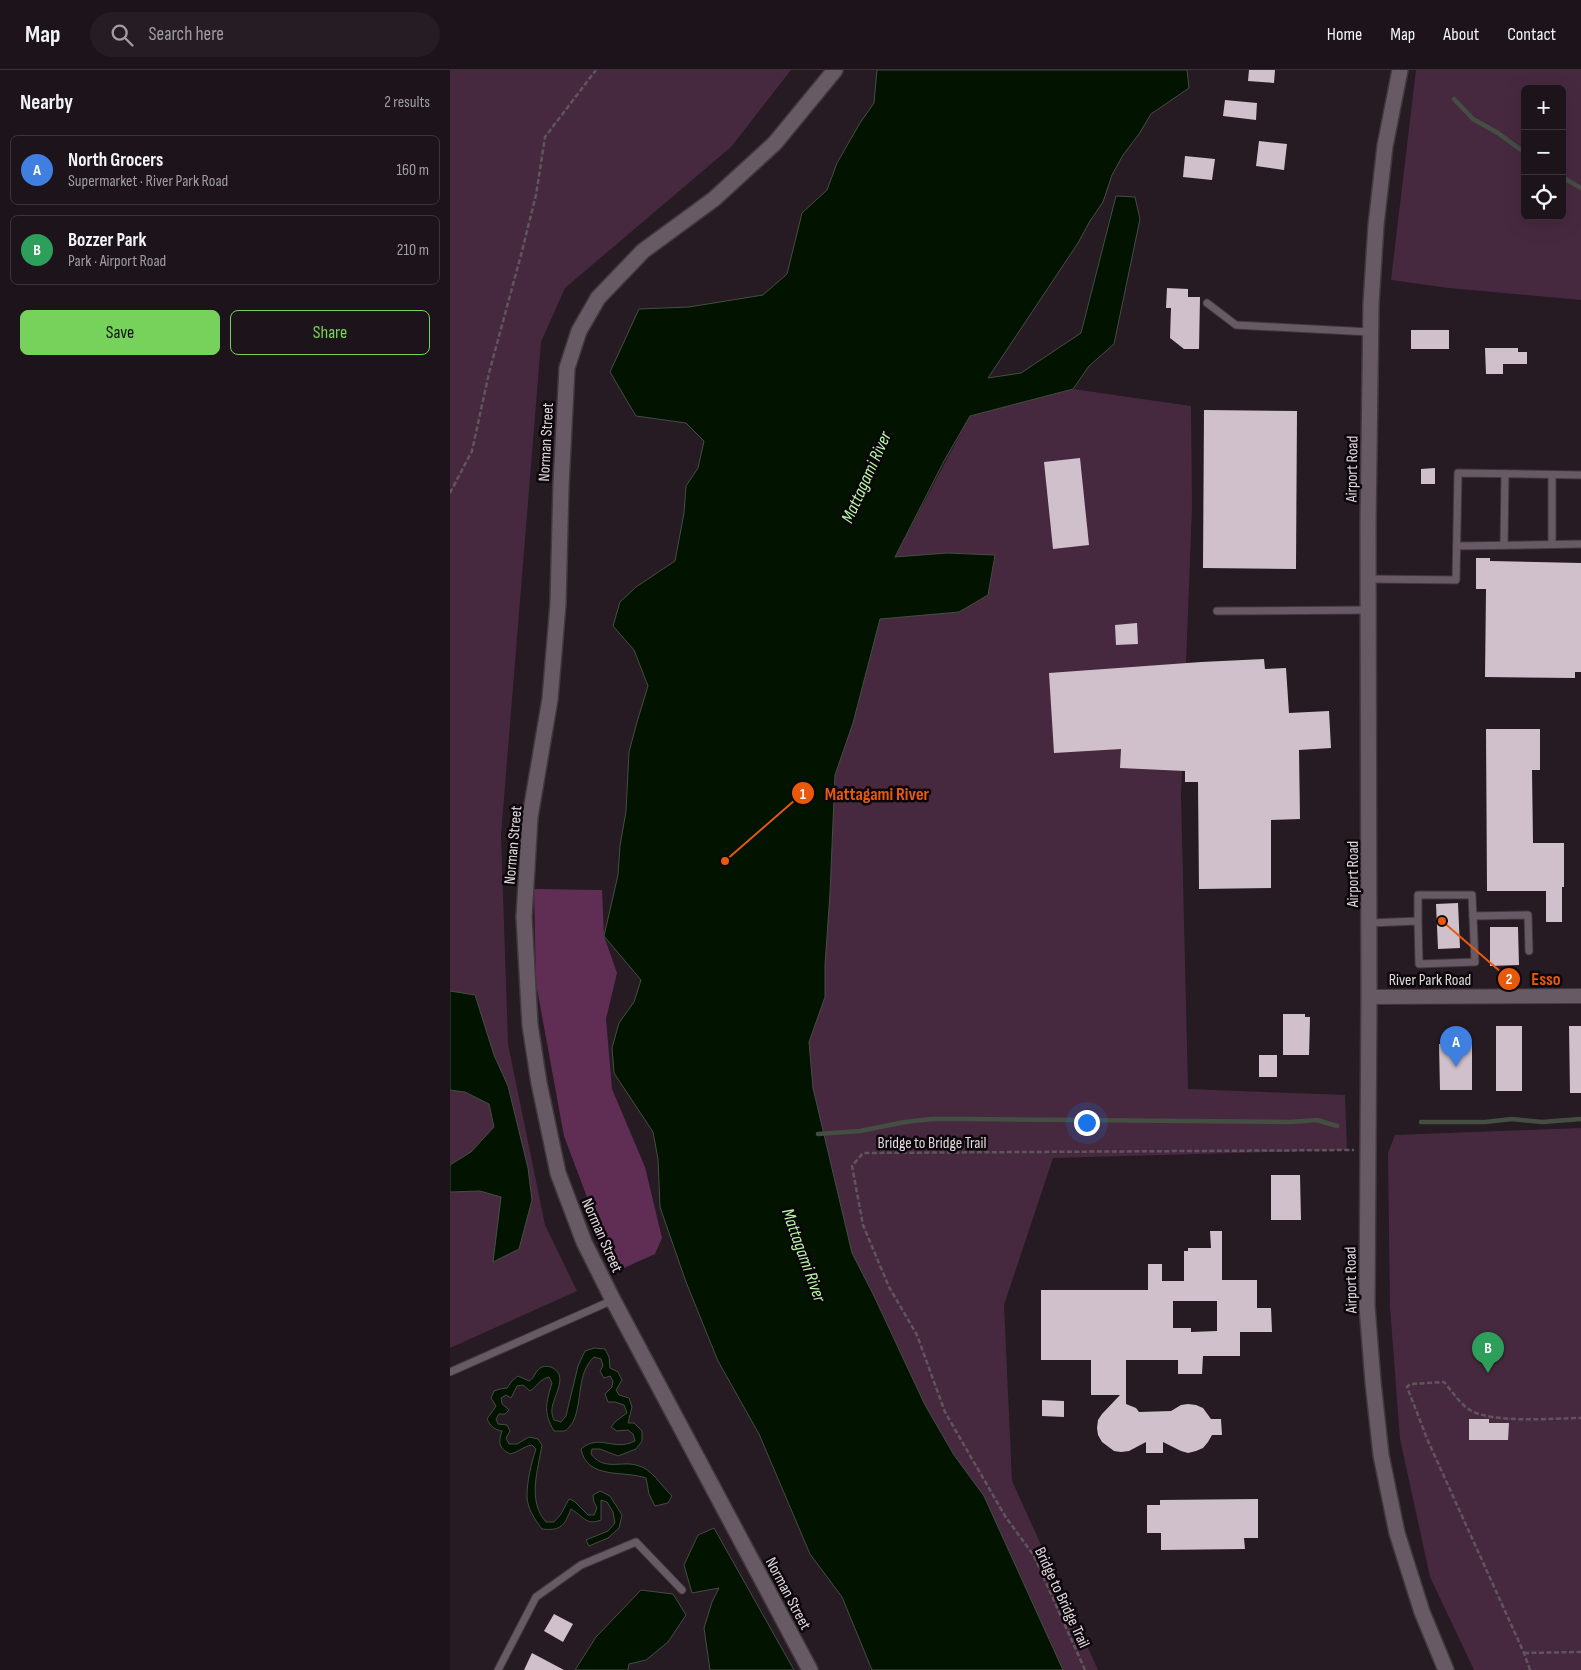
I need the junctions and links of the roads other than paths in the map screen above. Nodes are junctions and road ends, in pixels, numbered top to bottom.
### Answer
1 (835, 70) edge
2 (1400, 70) edge
3 (1207, 303) dead end
4 (1370, 332) junction
5 (1505, 474) junction
6 (1552, 474) junction
7 (1581, 475) edge
8 (1552, 544) junction
9 (1581, 544) edge
10 (1504, 545) junction
11 (1456, 546) junction
12 (1368, 579) junction
13 (1368, 610) junction
14 (1216, 611) dead end
15 (1473, 916) junction
16 (1418, 921) junction
17 (1369, 923) junction
18 (1529, 950) dead end
19 (1581, 996) edge
20 (1369, 997) junction
21 (613, 1300) junction
22 (450, 1372) edge
23 (682, 1590) dead end
24 (498, 1670) edge
25 (810, 1670) edge
26 (1446, 1670) edge

1 - 21 street, Norman Street
2 - 4 street, Airport Road
3 - 4 lane
4 - 12 street, Airport Road
5 - 6 lane
5 - 10 lane
5 - 11 lane
6 - 7 lane
6 - 8 lane
8 - 9 lane
8 - 10 lane
10 - 11 lane
11 - 12 lane
12 - 13 street, Airport Road
13 - 14 lane
13 - 17 street, Airport Road
15 - 16 lane
15 - 16 lane
15 - 18 lane
16 - 17 lane
17 - 20 street, Airport Road
19 - 20 street, River Park Road
20 - 26 street, Airport Road
21 - 22 lane
21 - 25 street, Norman Street
23 - 24 lane

